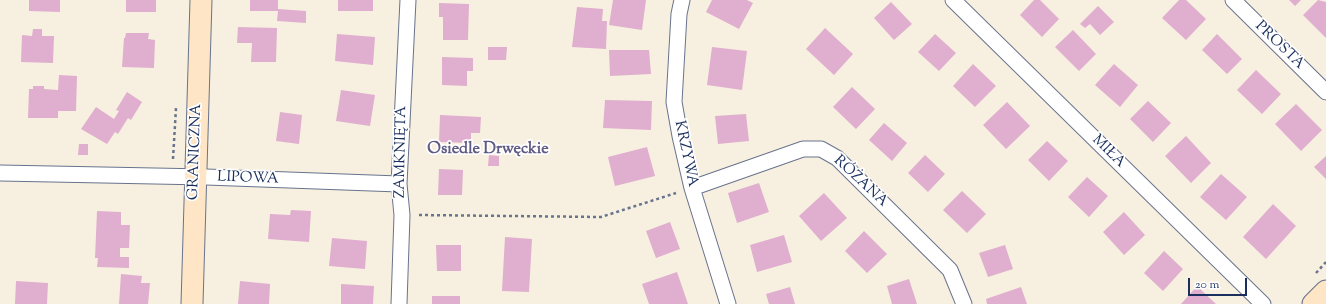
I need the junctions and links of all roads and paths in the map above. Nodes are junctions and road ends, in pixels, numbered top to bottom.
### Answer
1 (201, 0) edge
2 (408, 0) edge
3 (682, 0) edge
4 (953, 0) edge
5 (1233, 0) edge
6 (1326, 92) edge
7 (0, 173) edge
8 (195, 177) junction
9 (399, 184) junction
10 (692, 188) junction
11 (402, 215) junction
12 (1326, 291) edge
13 (192, 304) edge
14 (400, 304) edge
15 (728, 304) edge
16 (964, 304) edge
17 (1263, 304) edge
18 (1313, 304) edge

1 - 8 street, GRANICZNA
2 - 9 street, ZAMKNIĘTA
3 - 10 street, KRZYWA
4 - 17 street, MIŁA
5 - 6 street, PROSTA
7 - 8 street, LIPOWA
8 - 9 street, LIPOWA
8 - 13 street, GRANICZNA
9 - 11 street, ZAMKNIĘTA
10 - 11 path
10 - 15 street, KRZYWA
10 - 16 street, RÓŻANA
11 - 14 street, ZAMKNIĘTA
12 - 18 street

